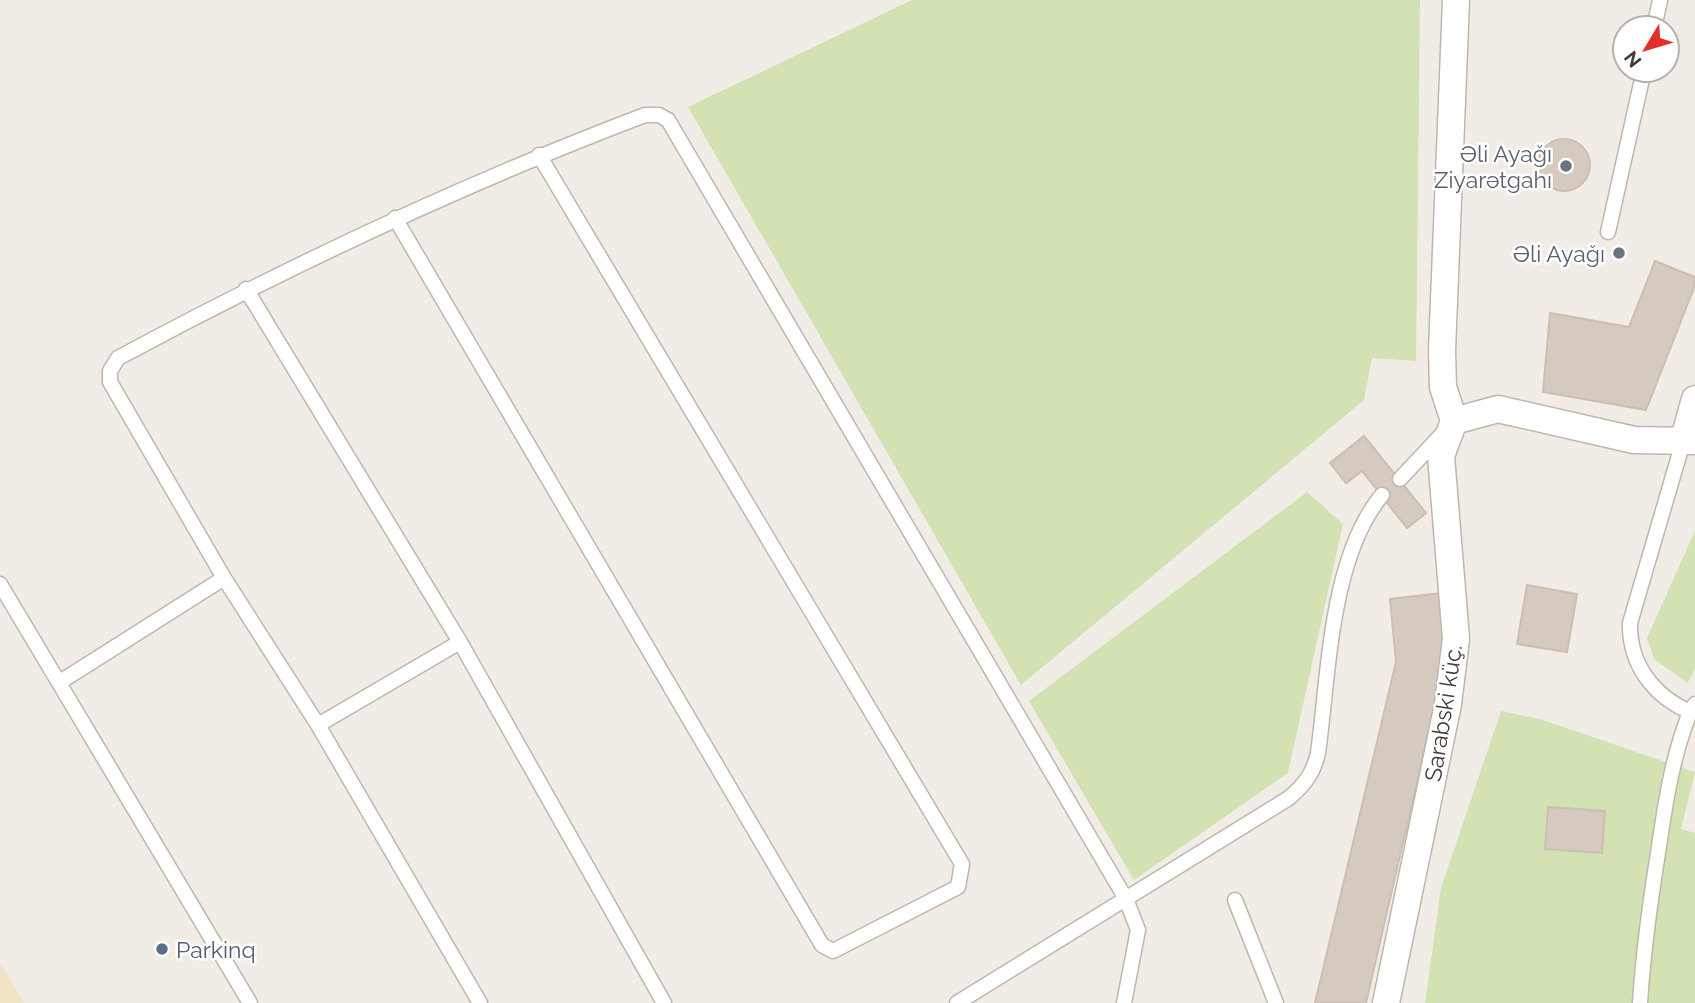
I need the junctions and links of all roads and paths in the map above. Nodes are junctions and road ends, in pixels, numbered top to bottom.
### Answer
1 (1456, 0) edge
2 (1641, 84) edge
3 (539, 155) junction
4 (395, 218) junction
5 (1608, 232) dead end
6 (246, 289) junction
7 (1695, 399) edge
8 (1454, 421) junction
9 (1689, 441) edge
10 (1400, 479) dead end
11 (1382, 495) dead end
12 (224, 578) junction
13 (0, 584) edge
14 (460, 642) junction
15 (60, 682) junction
16 (1693, 708) edge
17 (318, 726) junction
18 (1126, 899) junction
19 (1235, 900) dead end
20 (250, 1003) edge
21 (480, 1003) edge
22 (664, 1003) edge
23 (957, 1003) edge
24 (1124, 1003) edge
25 (1276, 1003) edge
26 (1386, 1003) edge
27 (1640, 1003) edge

1 - 8 street
2 - 5 lane
3 - 4 lane
3 - 4 lane
3 - 18 lane
4 - 6 lane
6 - 12 lane
6 - 14 lane
7 - 9 street
8 - 9 street
8 - 10 lane
8 - 26 street, Sarabski küç.
9 - 16 lane
11 - 18 lane
12 - 15 lane
12 - 17 lane
13 - 15 lane
14 - 17 lane
14 - 22 lane
15 - 20 lane
16 - 27 lane
17 - 21 lane
18 - 23 lane
18 - 24 lane
19 - 25 lane

